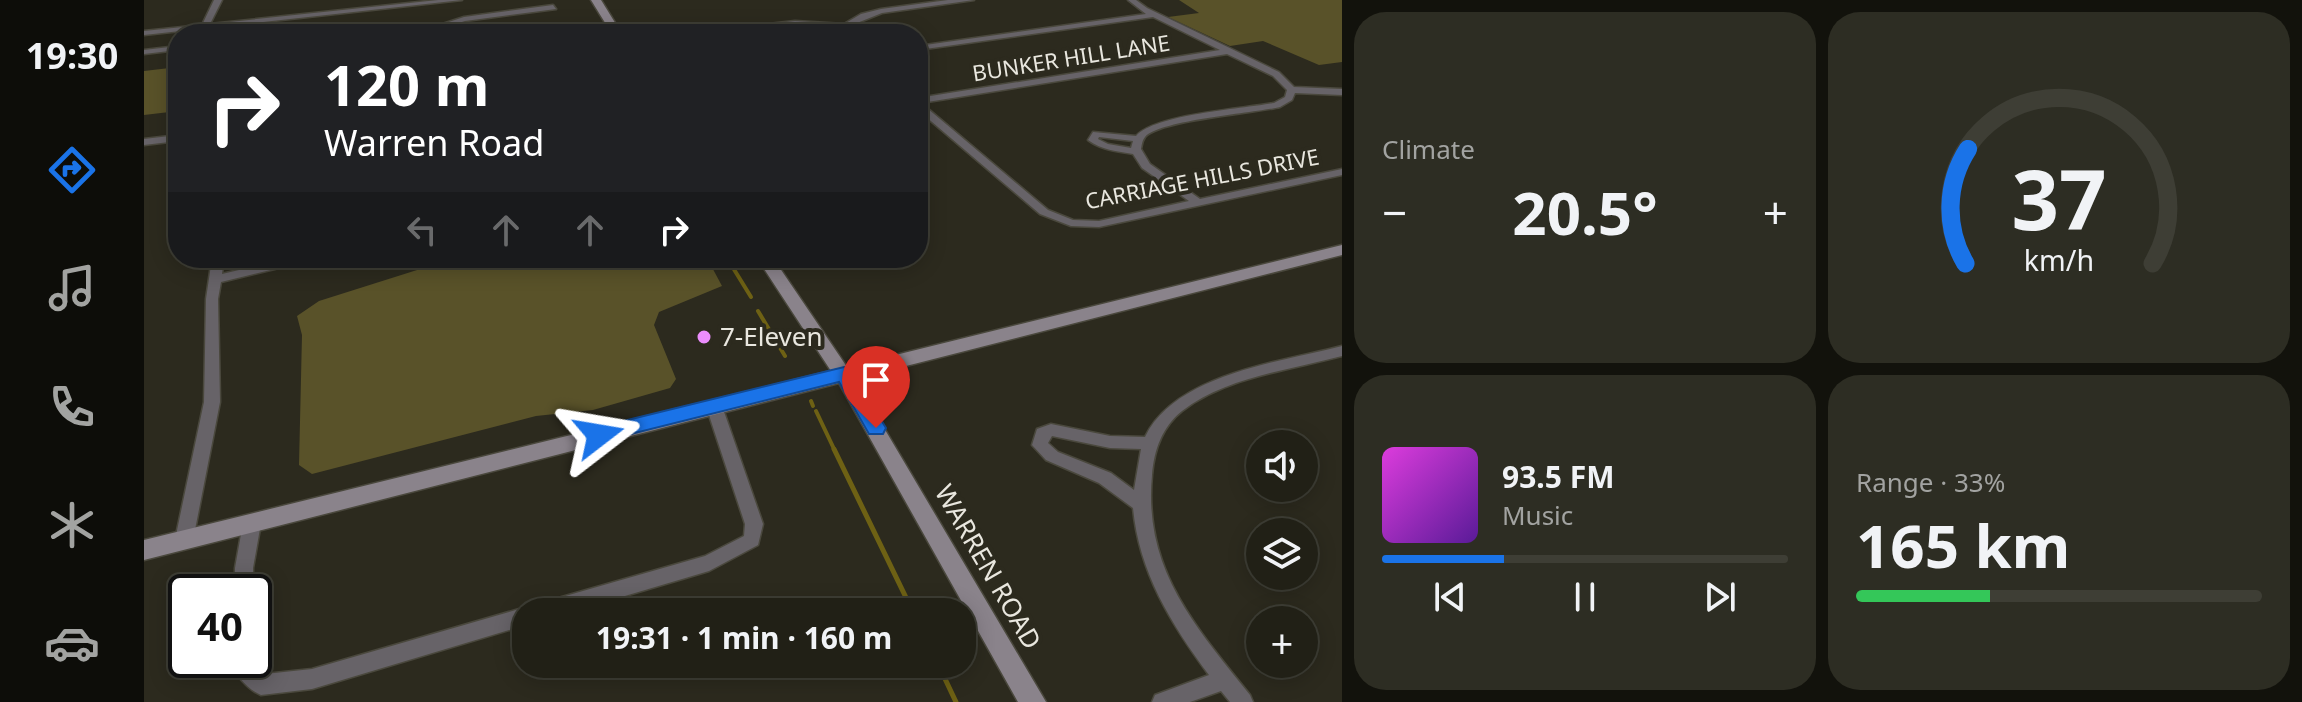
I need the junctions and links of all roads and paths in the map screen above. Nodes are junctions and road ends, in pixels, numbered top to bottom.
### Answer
1 (229, 0) edge
2 (458, 0) edge
3 (596, 0) edge
4 (970, 0) edge
5 (1132, 0) edge
6 (217, 1) edge
7 (428, 2) edge
8 (553, 7) dead end
9 (297, 11) dead end
10 (349, 11) junction
11 (1153, 15) junction
12 (206, 24) edge
13 (249, 24) edge
14 (445, 24) edge
15 (611, 24) edge
16 (786, 24) edge
17 (811, 24) edge
18 (846, 24) edge
19 (168, 32) edge
20 (144, 33) edge
21 (928, 47) edge
22 (168, 49) edge
23 (1229, 51) junction
24 (144, 52) edge
25 (1292, 90) junction
26 (1342, 92) edge
27 (928, 101) edge
28 (928, 112) edge
29 (168, 139) edge
30 (1138, 139) junction
31 (144, 142) edge
32 (1136, 152) junction
33 (1342, 172) edge
34 (1198, 203) junction
35 (1342, 250) edge
36 (216, 268) edge
37 (263, 268) edge
38 (772, 268) edge
39 (214, 280) junction
40 (1342, 351) edge
41 (844, 374) junction
42 (714, 406) junction
43 (1149, 443) junction
44 (1140, 504) junction
45 (252, 523) junction
46 (184, 540) junction
47 (144, 550) edge
48 (244, 574) edge
49 (589, 598) edge
50 (512, 620) edge
51 (255, 678) edge
52 (1225, 679) junction
53 (1033, 702) edge
54 (1162, 702) edge
55 (1243, 702) edge

1 - 6 street
2 - 7 street
3 - 15 street
4 - 18 street
5 - 11 street
6 - 12 street
7 - 10 street
8 - 14 street
9 - 10 street
10 - 13 street
11 - 21 street
11 - 23 street
16 - 17 street
19 - 20 street
22 - 24 street
23 - 25 street
23 - 27 street, BUNKER HILL LANE
25 - 26 street
25 - 30 street
28 - 34 street, CARRIAGE HILLS DRIVE
29 - 31 street
30 - 32 street
30 - 32 street
32 - 34 street
33 - 34 street, CARRIAGE HILLS DRIVE
35 - 41 street
36 - 39 street
37 - 39 street
38 - 41 street, WARREN ROAD
39 - 46 street
40 - 43 street
41 - 42 street
41 - 53 street, WARREN ROAD
42 - 45 street
42 - 49 street
43 - 44 street
43 - 44 street
44 - 52 street
45 - 46 street
45 - 48 street
46 - 47 street
50 - 51 street
52 - 54 street
52 - 55 street

